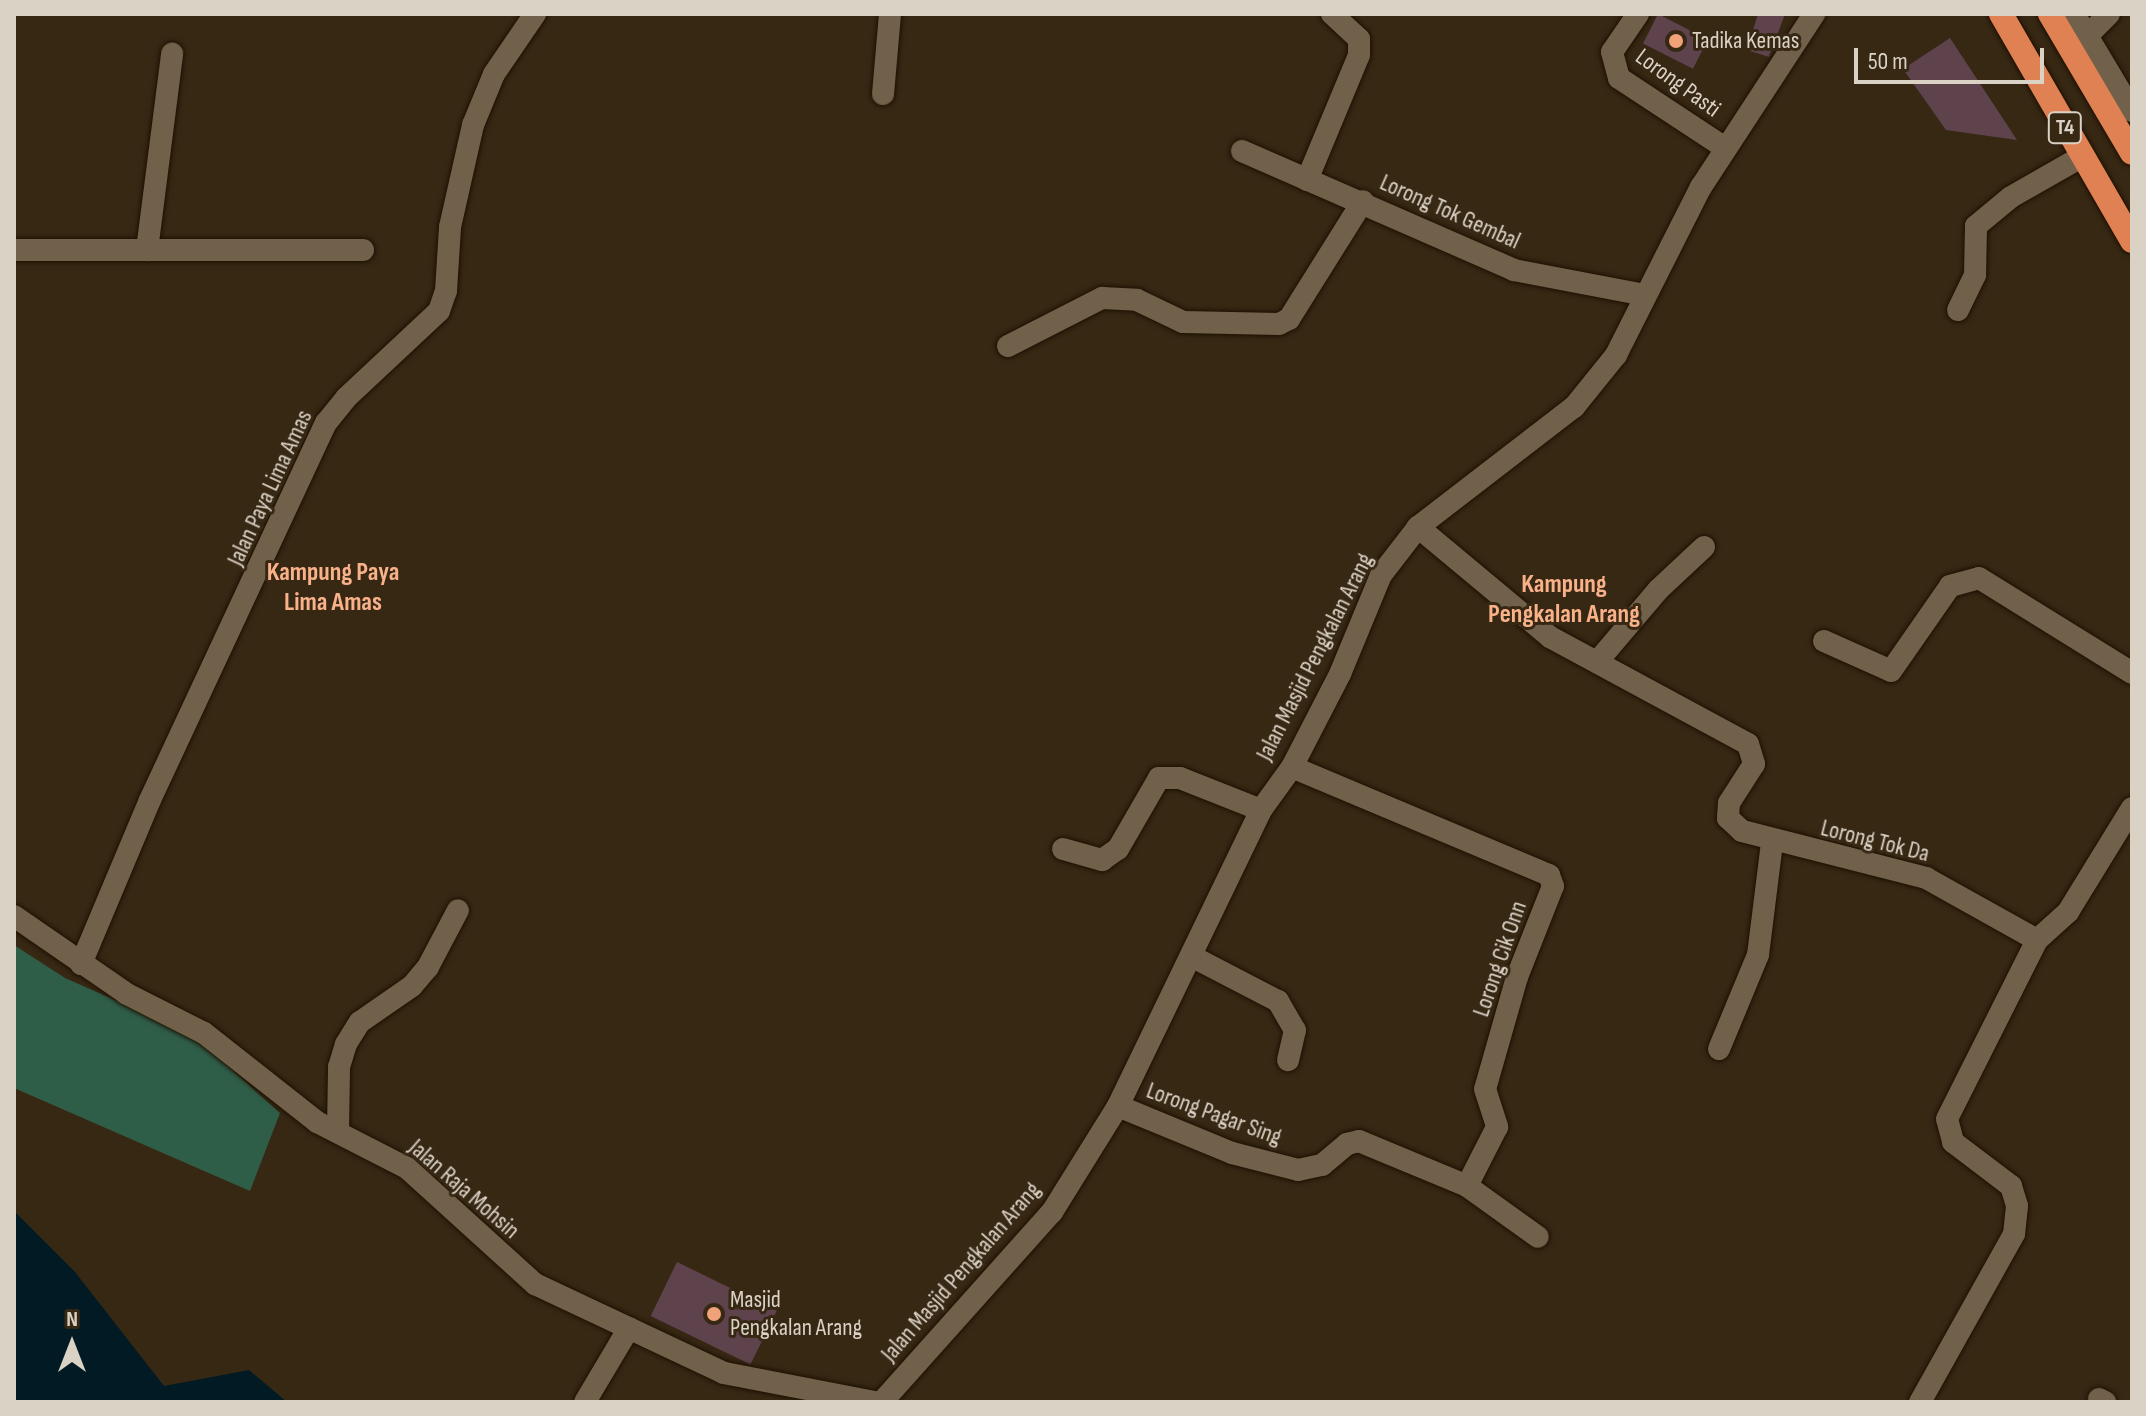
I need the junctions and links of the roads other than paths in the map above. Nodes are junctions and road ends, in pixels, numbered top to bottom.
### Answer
1 (535, 14) edge
2 (890, 14) edge
3 (1332, 14) edge
4 (1638, 14) edge
5 (1814, 14) edge
6 (2001, 14) edge
7 (2050, 14) edge
8 (2074, 14) edge
9 (2109, 14) edge
10 (2087, 36) junction
11 (172, 54) dead end
12 (883, 94) dead end
13 (2131, 105) edge
14 (1725, 148) junction
15 (1242, 151) dead end
16 (2132, 153) edge
17 (2081, 157) junction
18 (1307, 180) junction
19 (1363, 201) junction
20 (2132, 241) edge
21 (14, 250) edge
22 (147, 250) junction
23 (363, 250) dead end
24 (1645, 295) junction
25 (1958, 310) dead end
26 (1008, 346) dead end
27 (1418, 527) junction
28 (1704, 547) dead end
29 (1824, 641) dead end
30 (1597, 662) junction
31 (2132, 673) edge
32 (1292, 767) junction
33 (2132, 808) edge
34 (1261, 810) junction
35 (1772, 842) junction
36 (1063, 849) dead end
37 (458, 910) dead end
38 (14, 916) edge
39 (2037, 940) junction
40 (1193, 957) junction
41 (81, 964) junction
42 (1719, 1049) dead end
43 (1288, 1060) dead end
44 (1118, 1106) junction
45 (338, 1132) junction
46 (1467, 1186) junction
47 (1538, 1237) dead end
48 (629, 1328) junction
49 (585, 1402) edge
50 (875, 1402) edge
51 (882, 1402) edge
52 (1920, 1402) edge

1 - 41 street, Jalan Paya Lima Amas
2 - 12 street
3 - 18 street
4 - 14 street, Lorong Pasti
5 - 14 street, Jalan Masjid Pengkalan Arang
6 - 17 highway, T4
7 - 16 highway, T4
8 - 10 street
9 - 10 street
10 - 13 street
11 - 22 street
14 - 24 street, Jalan Masjid Pengkalan Arang
15 - 18 street, Lorong Tok Gembal
17 - 20 highway, T4
17 - 25 street
18 - 19 street, Lorong Tok Gembal
19 - 24 street, Lorong Tok Gembal
19 - 26 street
21 - 22 street
22 - 23 street
24 - 27 street, Jalan Masjid Pengkalan Arang
27 - 30 street, Lorong Tok Da
27 - 32 street, Jalan Masjid Pengkalan Arang
28 - 30 street
29 - 31 street
30 - 35 street, Lorong Tok Da
32 - 34 street, Jalan Masjid Pengkalan Arang
32 - 46 street, Lorong Cik Onn
33 - 39 street
34 - 36 street
34 - 40 street, Jalan Masjid Pengkalan Arang
35 - 39 street, Lorong Tok Da
35 - 42 street
37 - 45 street
38 - 41 street, Jalan Raja Mohsin
39 - 52 street
40 - 43 street
40 - 44 street, Jalan Masjid Pengkalan Arang
41 - 45 street, Jalan Raja Mohsin
44 - 46 street, Lorong Pagar Sing
44 - 51 street, Jalan Masjid Pengkalan Arang
45 - 48 street, Jalan Raja Mohsin
46 - 47 street, Lorong Pagar Sing
48 - 49 street
48 - 50 street, Jalan Raja Mohsin

